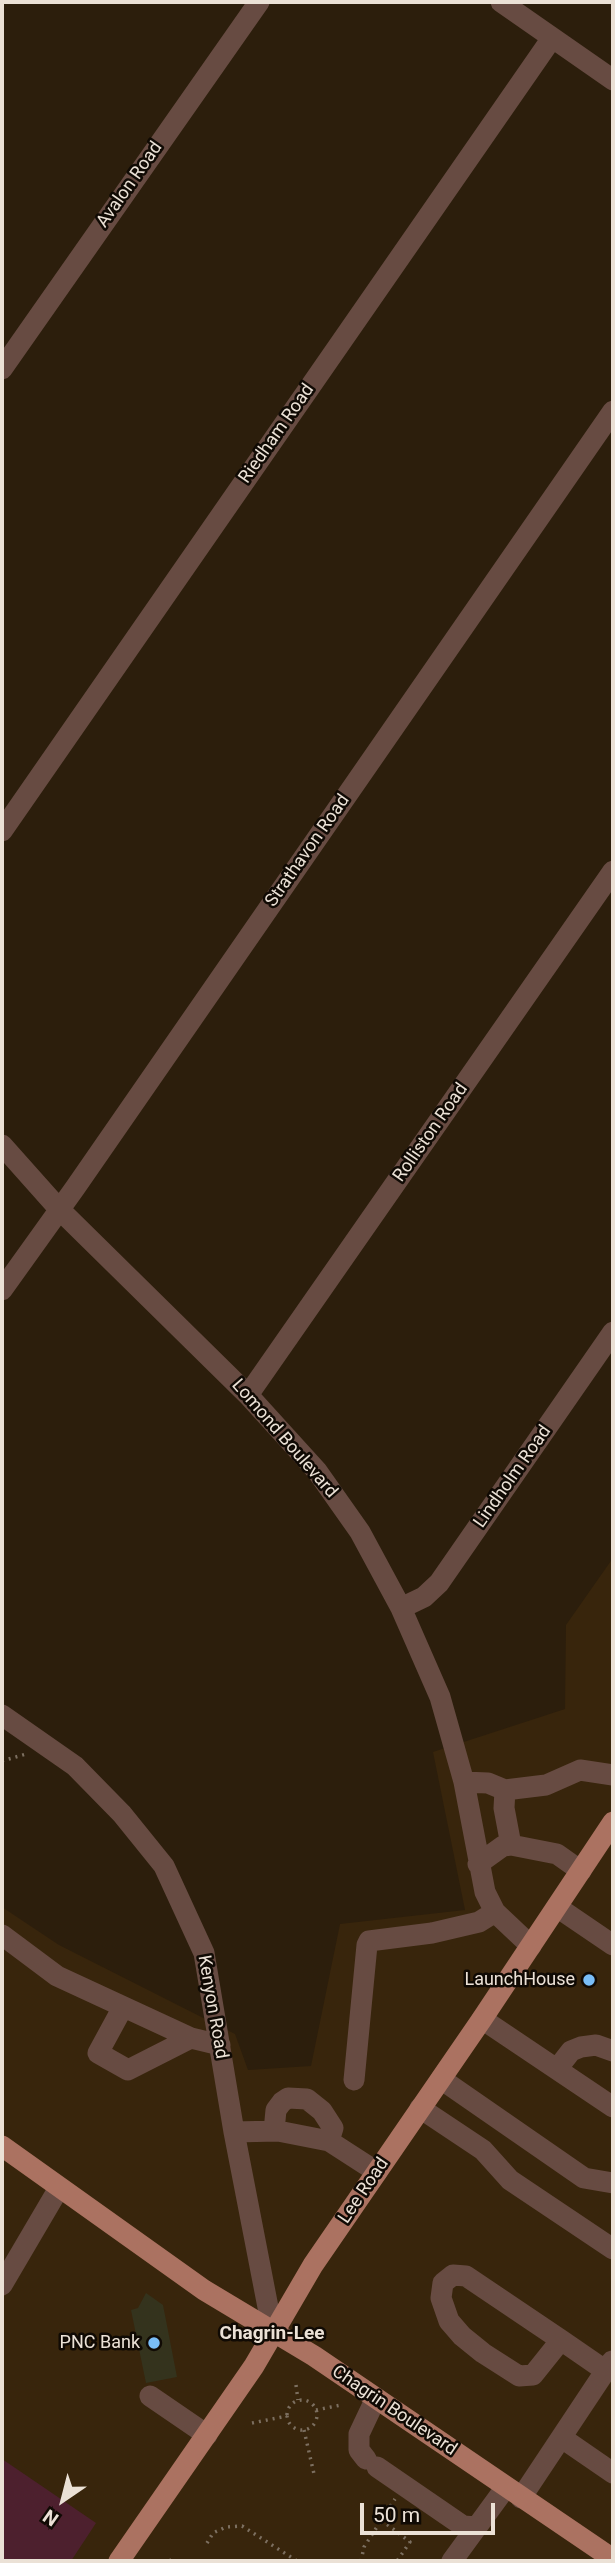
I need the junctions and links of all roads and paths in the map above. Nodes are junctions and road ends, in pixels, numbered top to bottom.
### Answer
1 (259, 2) edge
2 (501, 2) edge
3 (552, 38) junction
4 (613, 80) edge
5 (2, 369) edge
6 (613, 411) edge
7 (2, 831) edge
8 (613, 871) edge
9 (2, 1145) edge
10 (59, 1209) junction
11 (2, 1290) edge
12 (613, 1332) edge
13 (248, 1395) junction
14 (401, 1608) junction
15 (2, 1715) edge
16 (27, 1753) dead end
17 (2, 1761) edge
18 (613, 1775) edge
19 (464, 1783) junction
20 (505, 1790) junction
21 (613, 1822) edge
22 (511, 1845) junction
23 (478, 1864) junction
24 (581, 1871) junction
25 (557, 1907) junction
26 (495, 1912) junction
27 (2, 1935) edge
28 (613, 1945) edge
29 (531, 1946) junction
30 (123, 2007) junction
31 (482, 2019) junction
32 (191, 2038) junction
33 (220, 2045) junction
34 (613, 2052) edge
35 (557, 2069) junction
36 (440, 2079) junction
37 (354, 2080) dead end
38 (613, 2107) edge
39 (420, 2108) junction
40 (274, 2131) junction
41 (234, 2132) junction
42 (329, 2141) junction
43 (2, 2146) edge
44 (377, 2172) junction
45 (613, 2183) edge
46 (59, 2188) junction
47 (613, 2249) edge
48 (2, 2285) edge
49 (273, 2333) junction
50 (561, 2340) junction
51 (610, 2365) edge
52 (296, 2385) dead end
53 (150, 2396) dead end
54 (376, 2398) junction
55 (298, 2400) junction
56 (341, 2405) dead end
57 (317, 2410) junction
58 (286, 2416) junction
59 (252, 2423) dead end
60 (304, 2430) junction
61 (207, 2435) junction
62 (562, 2438) junction
63 (613, 2473) edge
64 (314, 2474) dead end
65 (513, 2493) junction
66 (398, 2495) dead end
67 (376, 2516) dead end
68 (381, 2519) junction
69 (470, 2526) junction
70 (207, 2543) dead end
71 (613, 2559) edge
72 (118, 2561) edge
73 (297, 2561) edge
74 (361, 2561) edge
75 (397, 2561) edge
76 (452, 2561) edge

1 - 5 street, Avalon Road
2 - 3 street
3 - 4 street
3 - 7 street, Riedham Road
6 - 10 street, Strathavon Road
8 - 13 street, Rolliston Road
9 - 10 street, Lomond Boulevard
10 - 11 street, Strathavon Road
10 - 13 street, Lomond Boulevard
12 - 14 street, Lindholm Road
13 - 14 street, Lomond Boulevard
14 - 19 street, Lomond Boulevard
15 - 33 street, Kenyon Road
16 - 17 path
18 - 20 street
19 - 20 street
19 - 23 street, Lomond Boulevard
20 - 22 street
21 - 24 main road, Lee Road
22 - 23 street
22 - 24 street
23 - 26 street, Lomond Boulevard
24 - 25 main road, Lee Road
25 - 28 street
25 - 29 main road, Lee Road
26 - 29 street, Lomond Boulevard
26 - 37 street
27 - 30 street
29 - 31 main road, Lee Road
30 - 32 street
30 - 32 street
31 - 35 street
31 - 36 main road, Lee Road
32 - 33 street
33 - 41 street, Kenyon Road
34 - 35 street
35 - 38 street
36 - 39 main road, Lee Road
36 - 45 street
39 - 44 main road, Lee Road
39 - 47 street
40 - 41 street
40 - 42 street
40 - 42 street
41 - 49 street, Kenyon Road
42 - 44 street
43 - 46 main road, Chagrin Boulevard
44 - 49 main road, Lee Road
46 - 48 street
46 - 49 main road, Chagrin Boulevard
49 - 54 main road, Chagrin Boulevard
49 - 61 main road, Lee Road
50 - 50 street
50 - 51 street
51 - 62 street
52 - 55 path
53 - 61 street
54 - 65 main road, Chagrin Boulevard
54 - 69 street
55 - 57 path
55 - 58 path
56 - 57 path
57 - 60 path
58 - 59 path
58 - 60 path
60 - 64 path
61 - 72 main road, Lee Road
62 - 63 street
62 - 65 street
65 - 69 street
65 - 71 main road, Chagrin Boulevard
66 - 68 path
67 - 68 path
68 - 74 path
68 - 75 path
69 - 76 street
70 - 73 path

